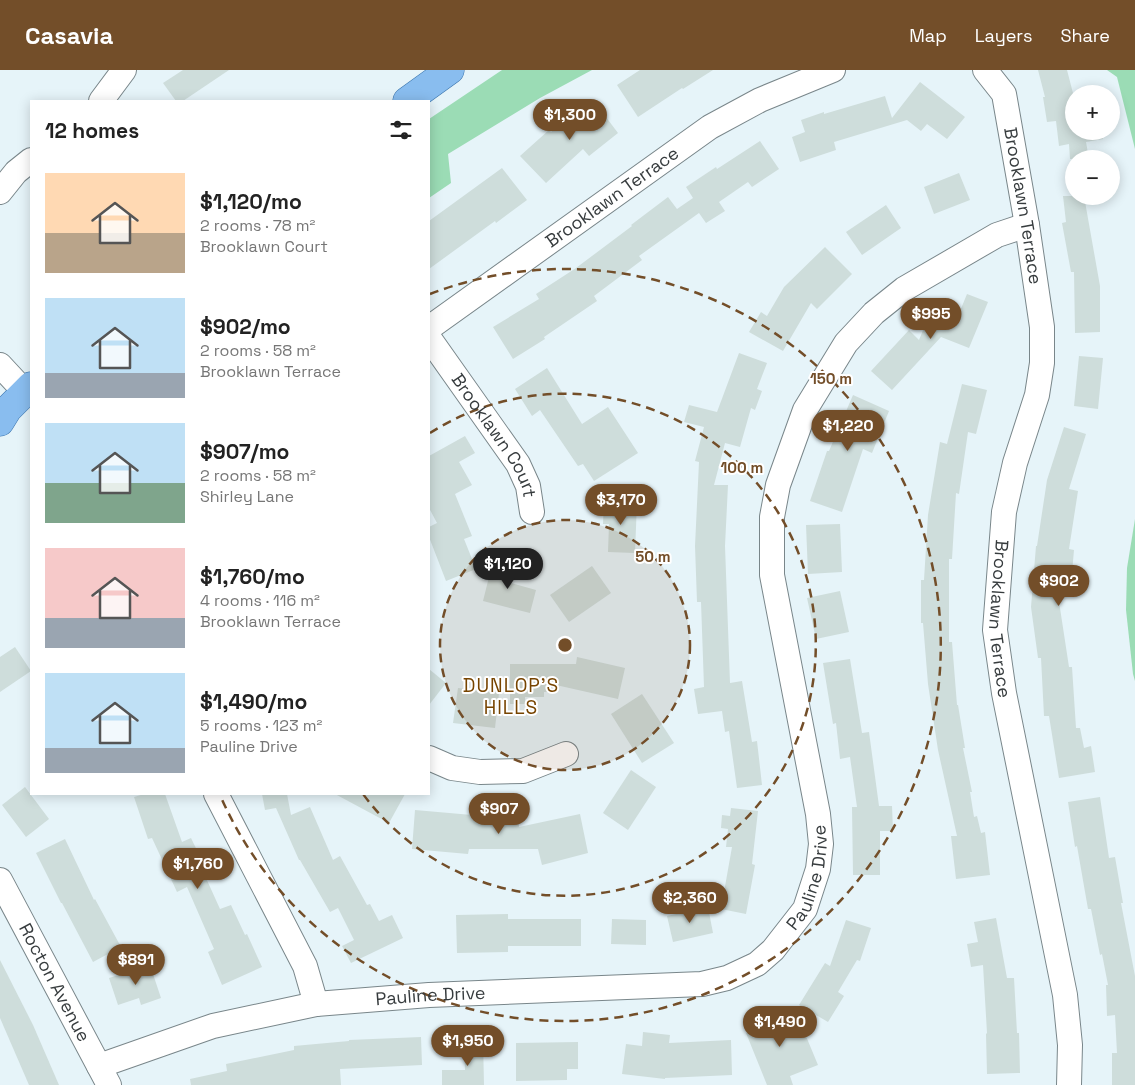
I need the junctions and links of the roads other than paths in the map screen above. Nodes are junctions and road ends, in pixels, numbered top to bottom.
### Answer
1 (124, 70) edge
2 (450, 70) edge
3 (833, 70) edge
4 (985, 70) edge
5 (102, 100) edge
6 (408, 100) edge
7 (30, 161) edge
8 (0, 192) edge
9 (1027, 225) junction
10 (430, 327) edge
11 (430, 339) edge
12 (0, 365) edge
13 (28, 389) edge
14 (0, 422) edge
15 (532, 512) dead end
16 (566, 754) dead end
17 (430, 758) edge
18 (217, 795) edge
19 (0, 880) edge
20 (316, 1004) junction
21 (104, 1075) edge
22 (1069, 1085) edge

1 - 5 street
2 - 6 main road
3 - 10 street, Brooklawn Terrace
4 - 9 street, Brooklawn Terrace
7 - 8 street
9 - 20 street, Pauline Drive
9 - 22 street, Brooklawn Terrace
11 - 15 street, Brooklawn Court
12 - 13 street
13 - 14 main road
16 - 17 street
18 - 20 street
19 - 21 street, Rocton Avenue
20 - 21 street, Pauline Drive

